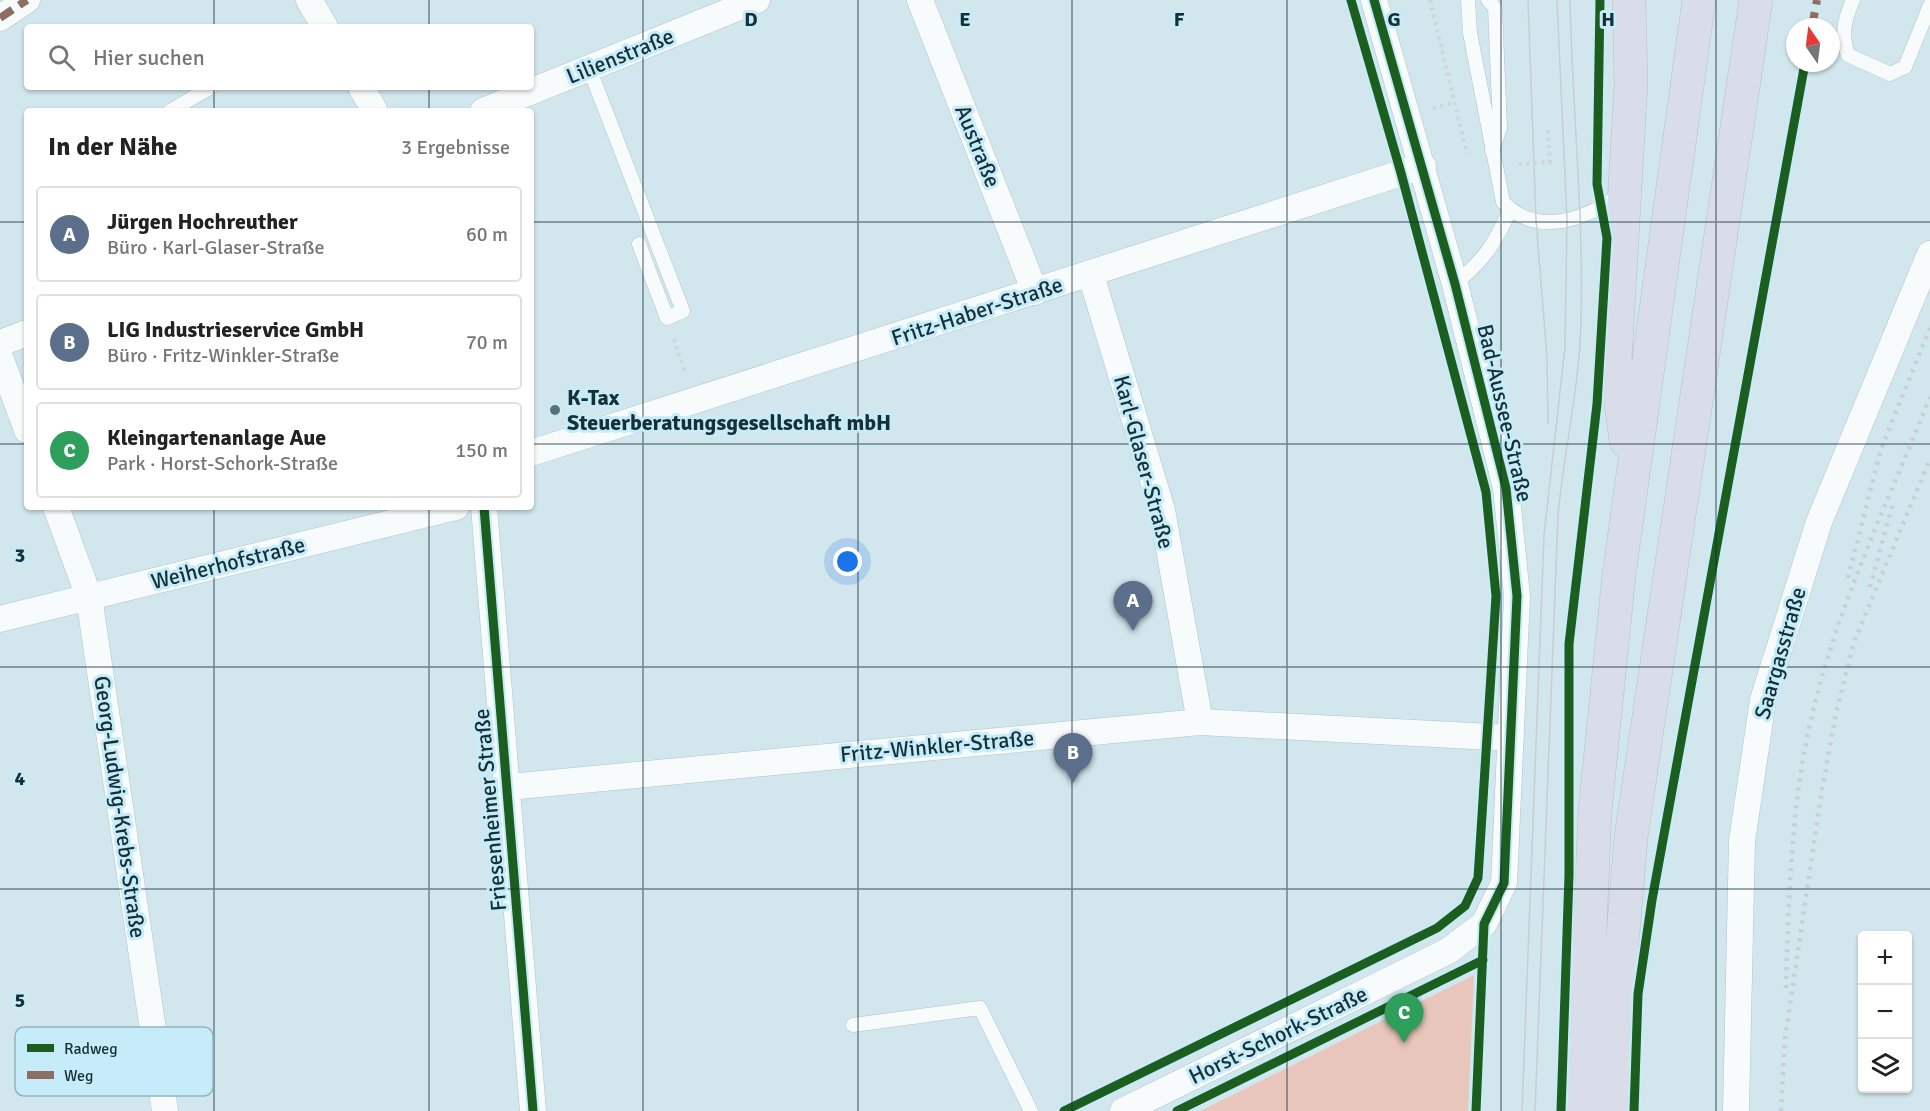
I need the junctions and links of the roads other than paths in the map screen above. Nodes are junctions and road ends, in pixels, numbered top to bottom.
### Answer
1 (27, 0) edge
2 (309, 0) edge
3 (757, 0) edge
4 (920, 0) edge
5 (1374, 0) edge
6 (1468, 0) edge
7 (1474, 0) edge
8 (1488, 0) edge
9 (1629, 0) edge
10 (1699, 0) edge
11 (1756, 0) edge
12 (1853, 0) edge
13 (1930, 5) edge
14 (1469, 14) junction
15 (0, 18) edge
16 (320, 24) edge
17 (589, 68) junction
18 (206, 90) edge
19 (363, 90) edge
20 (175, 108) edge
21 (373, 108) edge
22 (490, 108) edge
23 (1491, 153) junction
24 (1423, 166) junction
25 (1624, 191) junction
26 (1510, 210) junction
27 (639, 244) dead end
28 (1930, 254) edge
29 (1091, 275) junction
30 (1455, 284) junction
31 (1035, 292) junction
32 (24, 334) edge
33 (0, 343) edge
34 (0, 357) edge
35 (24, 422) edge
36 (534, 452) edge
37 (1631, 480) junction
38 (57, 510) edge
39 (444, 510) edge
40 (484, 510) edge
41 (89, 597) junction
42 (0, 619) edge
43 (1200, 722) junction
44 (1511, 738) junction
45 (508, 787) junction
46 (1504, 883) joint
47 (853, 1025) dead end
48 (153, 1027) edge
49 (163, 1096) edge
50 (165, 1111) edge
51 (533, 1111) edge
52 (1031, 1111) edge
53 (1123, 1111) edge
54 (1582, 1111) edge
55 (1614, 1111) edge
56 (1736, 1111) edge

1 - 15 street
2 - 16 street
3 - 17 street, Lilienstraße
4 - 31 street, Austraße
5 - 24 street, Bad-Aussee-Straße
6 - 14 lane
7 - 14 lane
8 - 23 lane
9 - 25 highway
10 - 37 highway
11 - 55 highway
12 - 13 lane
14 - 23 lane
17 - 22 street, Lilienstraße
17 - 27 lane
18 - 20 lane
19 - 21 street
23 - 26 lane
24 - 29 street, Fritz-Haber-Straße
24 - 30 street, Bad-Aussee-Straße
25 - 26 lane
25 - 37 highway
26 - 30 lane
28 - 56 street, Saargasstraße
29 - 31 street, Fritz-Haber-Straße
29 - 43 street, Karl-Glaser-Straße
30 - 44 street, Bad-Aussee-Straße
31 - 36 street, Fritz-Haber-Straße
32 - 33 street
34 - 35 street
37 - 54 highway
38 - 41 street, Georg-Ludwig-Krebs-Straße
39 - 41 street, Weiherhofstraße
40 - 45 street, Friesenheimer Straße
41 - 42 street, Weiherhofstraße
41 - 48 street, Georg-Ludwig-Krebs-Straße
43 - 44 street, Fritz-Winkler-Straße
43 - 45 street, Fritz-Winkler-Straße
44 - 46 street, Bad-Aussee-Straße
45 - 51 street, Friesenheimer Straße
46 - 53 street, Horst-Schork-Straße
47 - 52 lane
49 - 50 street, Georg-Ludwig-Krebs-Straße

